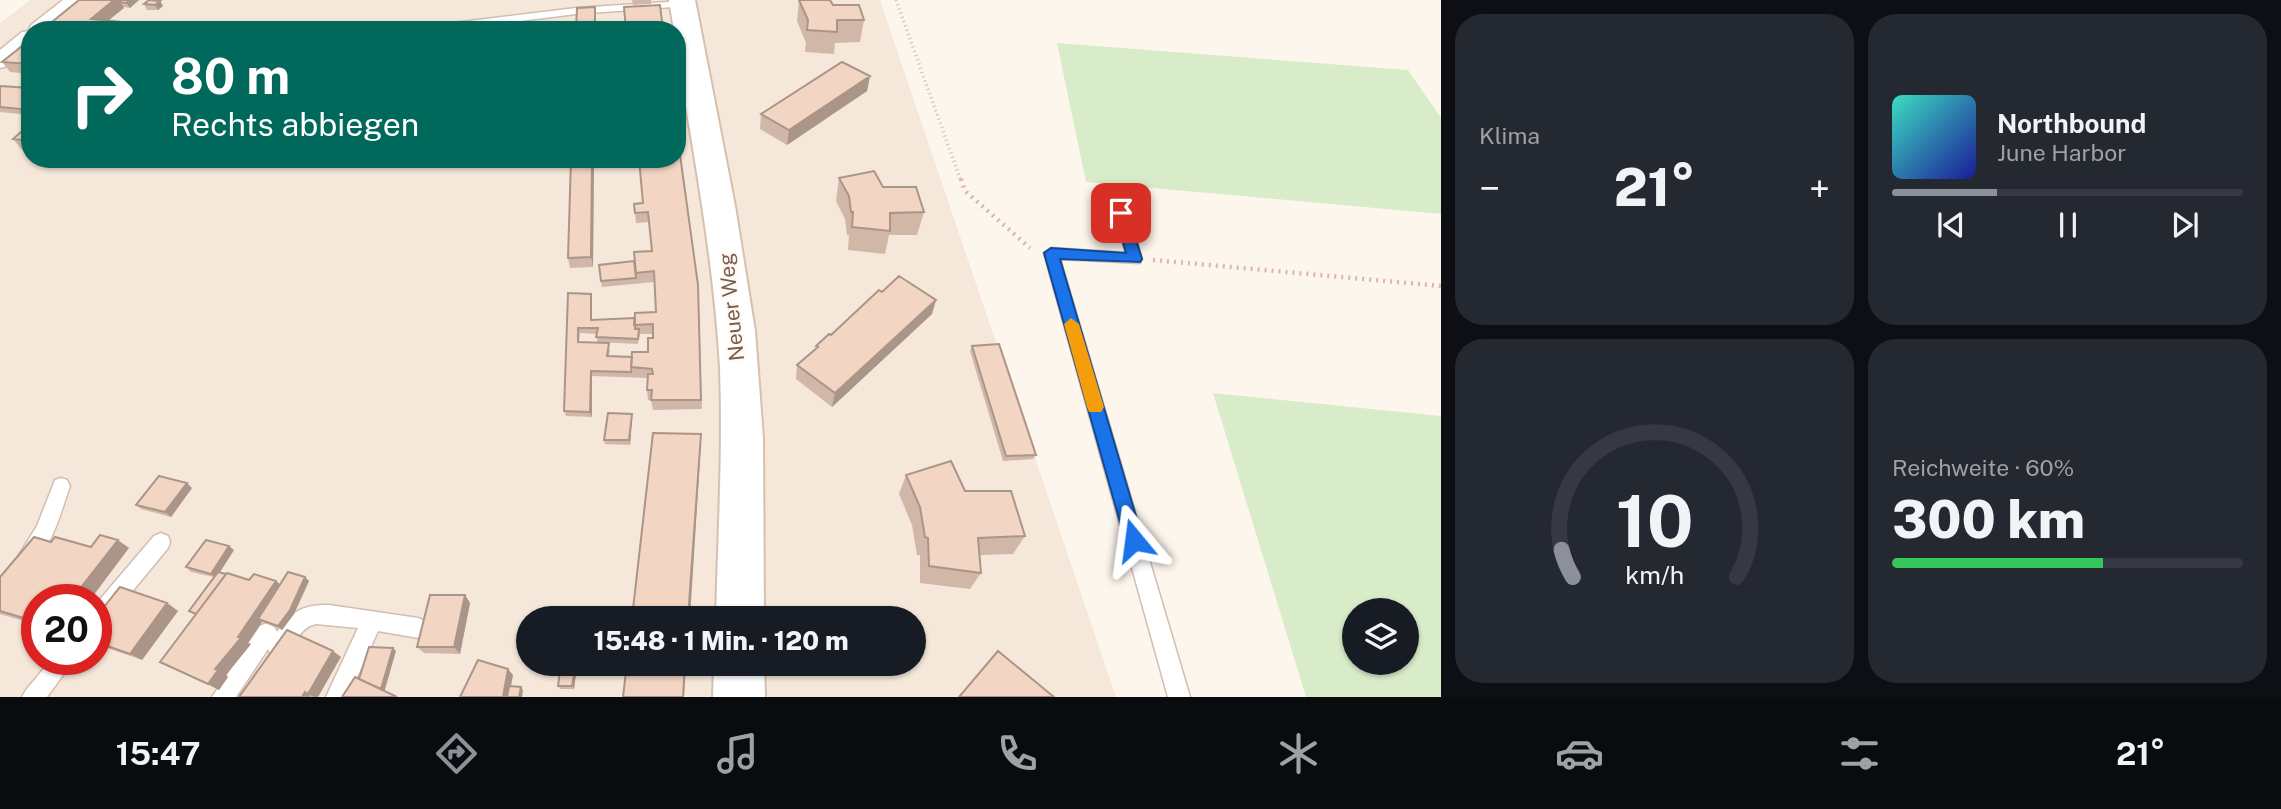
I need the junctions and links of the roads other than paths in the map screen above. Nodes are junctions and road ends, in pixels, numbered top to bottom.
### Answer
1 (76, 0) edge
2 (683, 2) edge
3 (50, 21) edge
4 (494, 21) edge
5 (21, 44) edge
6 (0, 61) edge
7 (1121, 213) dead end
8 (61, 486) dead end
9 (161, 542) dead end
10 (14, 573) edge
11 (112, 601) edge
12 (740, 606) edge
13 (372, 621) junction
14 (418, 628) dead end
15 (267, 633) dead end
16 (51, 675) edge
17 (739, 676) edge
18 (33, 697) edge
19 (223, 697) edge
20 (244, 697) edge
21 (337, 697) edge
22 (739, 697) edge
23 (1179, 697) edge

1 - 3 street
2 - 4 lane
2 - 12 street, Neuer Weg
5 - 6 street
7 - 23 lane
8 - 10 lane
9 - 11 lane
13 - 14 lane
13 - 20 lane
13 - 21 lane
15 - 19 lane
16 - 18 lane
17 - 22 street

